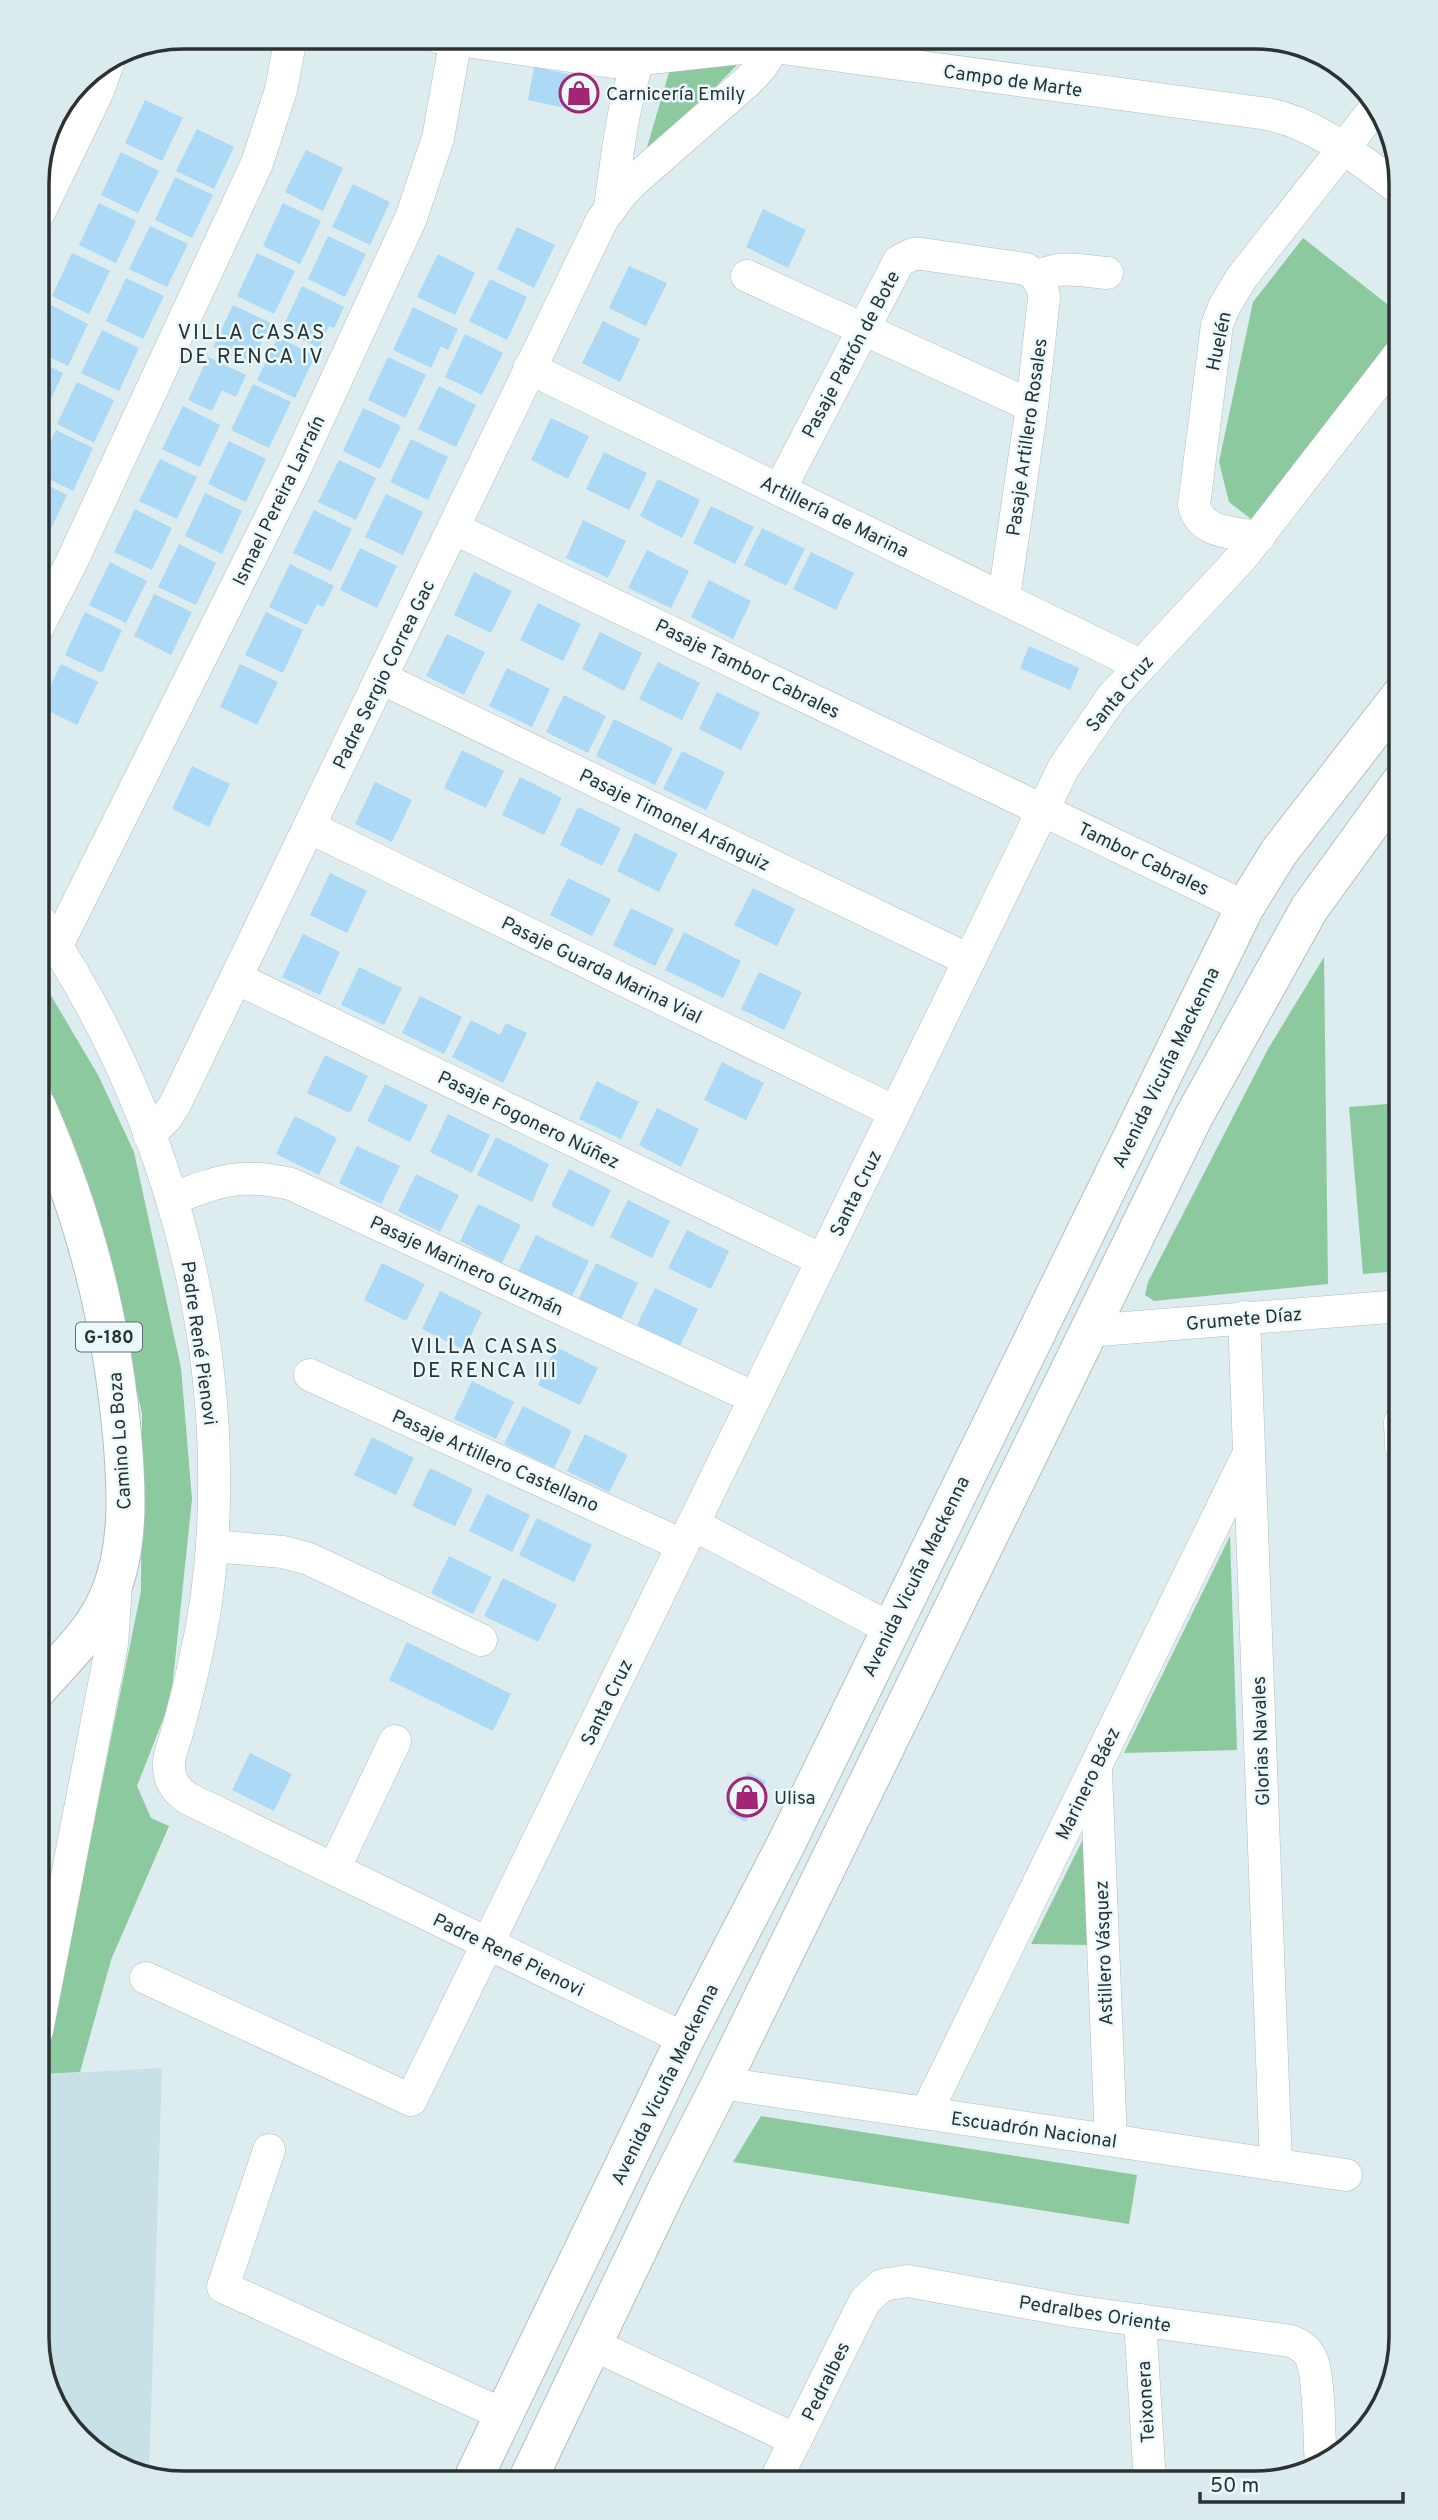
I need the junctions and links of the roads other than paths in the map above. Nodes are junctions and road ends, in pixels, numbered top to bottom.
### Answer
1 (288, 49) edge
2 (446, 49) edge
3 (523, 49) edge
4 (641, 49) edge
5 (643, 49) edge
6 (772, 49) edge
7 (825, 49) edge
8 (102, 77) edge
9 (1370, 115) edge
10 (1343, 148) junction
11 (1389, 181) edge
12 (49, 187) edge
13 (610, 207) junction
14 (1107, 273) dead end
15 (747, 276) dead end
16 (1037, 278) junction
17 (862, 329) junction
18 (529, 368) junction
19 (1389, 368) edge
20 (1032, 406) junction
21 (780, 489) junction
22 (453, 528) junction
23 (1259, 537) junction
24 (1004, 597) junction
25 (49, 606) edge
26 (1140, 665) junction
27 (380, 678) junction
28 (1389, 710) edge
29 (1389, 799) edge
30 (1043, 809) junction
31 (309, 827) junction
32 (1245, 907) junction
33 (49, 933) edge
34 (57, 945) junction
35 (969, 960) junction
36 (236, 978) junction
37 (895, 1111) junction
38 (149, 1135) junction
39 (49, 1137) edge
40 (172, 1199) junction
41 (822, 1260) junction
42 (1389, 1307) edge
43 (1244, 1317) junction
44 (1087, 1331) junction
45 (310, 1375) dead end
46 (755, 1398) junction
47 (1249, 1453) junction
48 (688, 1535) junction
49 (212, 1546) junction
50 (117, 1577) junction
51 (889, 1628) junction
52 (481, 1640) dead end
53 (49, 1677) edge
54 (396, 1741) dead end
55 (1096, 1766) junction
56 (785, 1846) junction
57 (825, 1867) junction
58 (334, 1869) junction
59 (487, 1943) junction
60 (49, 1969) edge
61 (146, 1978) dead end
62 (685, 2039) junction
63 (721, 2083) junction
64 (926, 2113) junction
65 (1111, 2140) junction
66 (269, 2150) dead end
67 (1276, 2165) junction
68 (623, 2166) junction
69 (1346, 2175) dead end
70 (667, 2187) junction
71 (883, 2285) joint
72 (1140, 2320) junction
73 (592, 2344) junction
74 (502, 2414) junction
75 (548, 2435) junction
76 (796, 2440) junction
77 (1320, 2453) edge
78 (476, 2471) edge
79 (532, 2471) edge
80 (780, 2471) edge
81 (1149, 2471) edge

1 - 25 street
2 - 34 street, Ismael Pereira Larraín
3 - 4 street, Campo de Marte
5 - 13 street, Padre Sergio Correa Gac
6 - 13 street, Padre Sergio Correa Gac
7 - 10 street, Campo de Marte
8 - 12 street
9 - 10 street, Huelén
10 - 11 street, Campo de Marte
10 - 23 street, Huelén
13 - 18 street, Padre Sergio Correa Gac
14 - 16 street
15 - 17 street
16 - 17 street, Pasaje Patrón de Bote
16 - 20 street, Pasaje Artillero Rosales
17 - 20 street
17 - 21 street, Pasaje Patrón de Bote
18 - 21 street, Artillería de Marina
18 - 22 street, Padre Sergio Correa Gac
19 - 23 street, Santa Cruz
20 - 24 street, Pasaje Artillero Rosales
21 - 24 street, Artillería de Marina
22 - 27 street, Padre Sergio Correa Gac
22 - 30 street, Pasaje Tambor Cabrales
23 - 26 street, Santa Cruz
24 - 26 street, Artillería de Marina
26 - 30 street, Santa Cruz
27 - 31 street, Padre Sergio Correa Gac
27 - 35 street, Pasaje Timonel Aránguiz
28 - 32 street, Avenida Vicuña Mackenna
29 - 44 street
30 - 32 street, Tambor Cabrales
30 - 35 street, Santa Cruz
31 - 36 street, Padre Sergio Correa Gac
31 - 37 street, Pasaje Guarda Marina Vial
32 - 51 street, Avenida Vicuña Mackenna
33 - 34 street, Padre René Pienovi
34 - 38 street, Padre René Pienovi
35 - 37 street, Santa Cruz
36 - 38 street, Padre Sergio Correa Gac
36 - 41 street, Pasaje Fogonero Núñez
37 - 41 street, Santa Cruz
38 - 40 street, Padre René Pienovi
39 - 50 street, Camino Lo Boza / G-180
40 - 46 street, Pasaje Marinero Guzmán
40 - 49 street, Padre René Pienovi
41 - 46 street, Santa Cruz
42 - 43 street, Grumete Díaz
43 - 44 street, Grumete Díaz
43 - 47 street, Glorias Navales
44 - 57 street
45 - 48 street, Pasaje Artillero Castellano
46 - 48 street, Santa Cruz
47 - 55 street, Marinero Báez
47 - 67 street, Glorias Navales
48 - 51 street, Pasaje Artillero Castellano
48 - 59 street, Santa Cruz
49 - 52 street
49 - 58 street, Padre René Pienovi
50 - 53 street, Camino Lo Boza / G-180
50 - 60 street, Camino Lo Boza
51 - 56 street, Avenida Vicuña Mackenna
54 - 58 street
55 - 64 street, Marinero Báez
55 - 65 street, Astillero Vásquez
56 - 57 street
56 - 62 street, Avenida Vicuña Mackenna
57 - 63 street
58 - 59 street, Padre René Pienovi
59 - 61 street, Santa Cruz
59 - 62 street, Padre René Pienovi
62 - 68 street, Avenida Vicuña Mackenna
63 - 64 street, Escuadrón Nacional
63 - 70 street
64 - 65 street, Escuadrón Nacional
65 - 67 street, Escuadrón Nacional
66 - 74 street
67 - 69 street, Escuadrón Nacional
68 - 70 street
68 - 74 street, Avenida Vicuña Mackenna
70 - 73 street
71 - 72 street, Pedralbes Oriente
71 - 76 street, Pedralbes
72 - 77 street, Pedralbes Oriente
72 - 81 street, Teixonera
73 - 75 street
73 - 76 street
74 - 75 street
74 - 78 street, Avenida Vicuña Mackenna
75 - 79 street
76 - 80 street, Pedralbes

